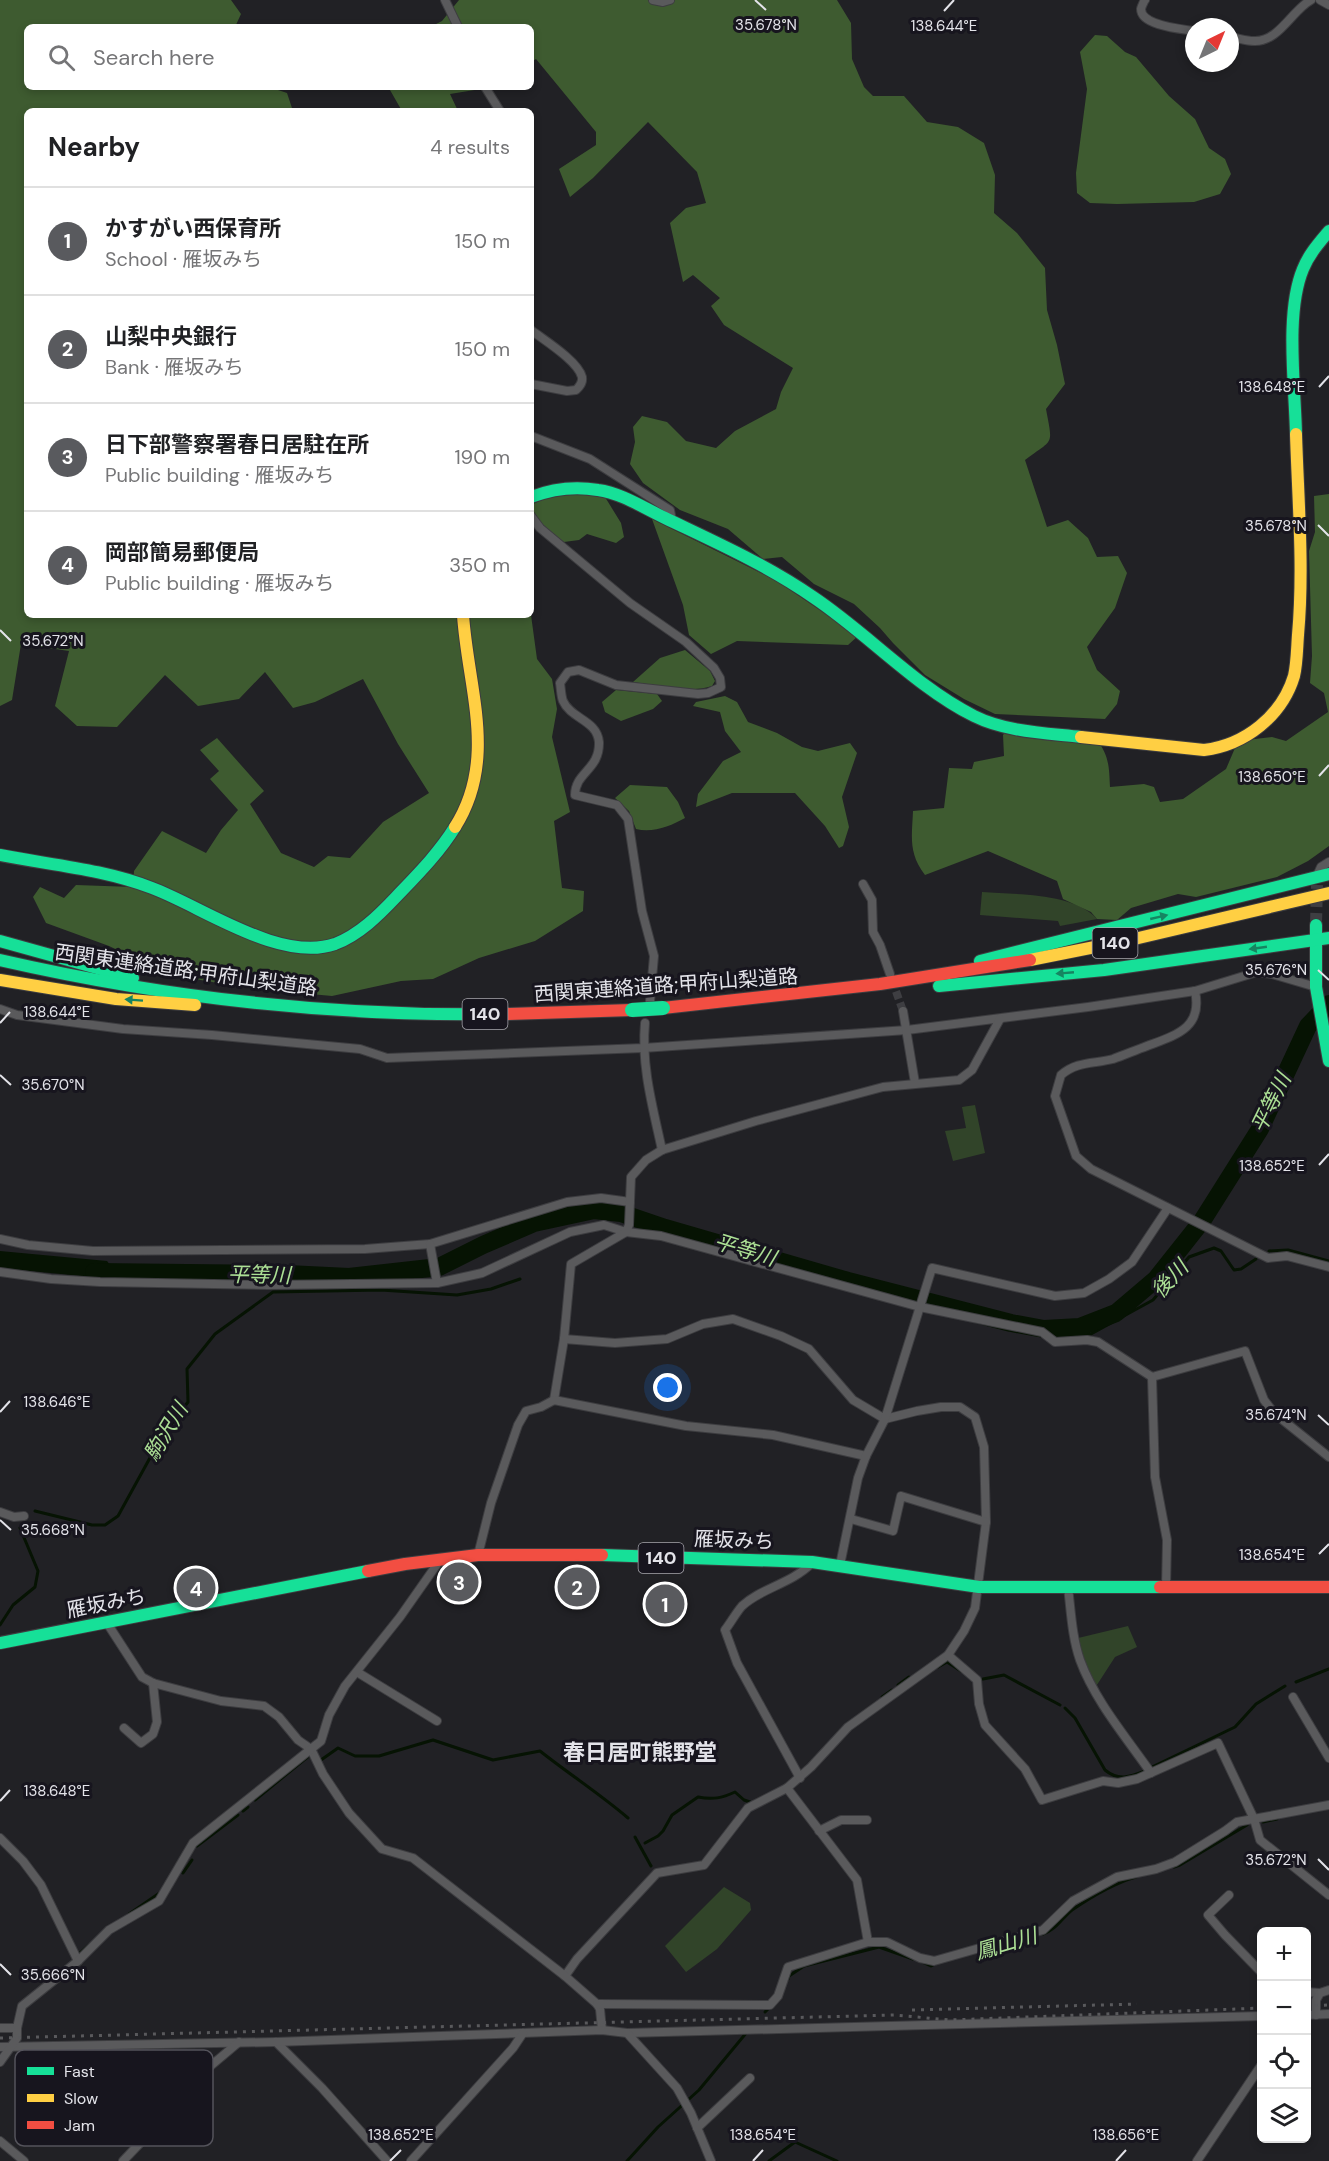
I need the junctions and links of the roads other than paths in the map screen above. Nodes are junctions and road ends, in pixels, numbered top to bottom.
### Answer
1 (445, 0) edge
2 (653, 0) edge
3 (670, 0) edge
4 (1144, 0) edge
5 (1311, 0) edge
6 (1320, 0) edge
7 (1329, 5) edge
8 (457, 24) edge
9 (1185, 29) edge
10 (1239, 38) edge
11 (487, 90) edge
12 (498, 108) edge
13 (1329, 231) edge
14 (534, 332) edge
15 (534, 385) edge
16 (534, 437) edge
17 (534, 495) edge
18 (534, 520) edge
19 (672, 521) junction
20 (463, 618) edge
21 (0, 855) edge
22 (1329, 862) edge
23 (1321, 879) edge
24 (863, 884) dead end
25 (1329, 893) edge
26 (1320, 934) edge
27 (5, 942) edge
28 (3, 961) edge
29 (895, 979) junction
30 (1, 980) edge
31 (1316, 987) junction
32 (1195, 991) junction
33 (837, 992) junction
34 (194, 995) junction
35 (650, 1001) dead end
36 (0, 1009) edge
37 (339, 1011) junction
38 (903, 1011) tunnel mouth
39 (1000, 1019) junction
40 (645, 1023) dead end
41 (907, 1030) junction
42 (643, 1048) junction
43 (1329, 1057) edge
44 (915, 1083) junction
45 (662, 1150) junction
46 (630, 1203) junction
47 (1168, 1208) junction
48 (628, 1228) junction
49 (0, 1239) edge
50 (430, 1244) junction
51 (1329, 1267) edge
52 (0, 1272) edge
53 (436, 1283) junction
54 (920, 1307) junction
55 (564, 1339) junction
56 (1152, 1377) junction
57 (554, 1400) junction
58 (885, 1419) junction
59 (866, 1456) junction
60 (1329, 1457) edge
61 (0, 1512) edge
62 (24, 1516) dead end
63 (851, 1519) junction
64 (986, 1522) junction
65 (478, 1555) junction
66 (440, 1559) junction
67 (812, 1562) junction
68 (840, 1565) junction
69 (979, 1587) junction
70 (1068, 1587) junction
71 (1329, 1587) edge
72 (1166, 1588) junction
73 (107, 1623) junction
74 (0, 1643) edge
75 (948, 1655) junction
76 (357, 1672) junction
77 (153, 1683) junction
78 (1293, 1697) dead end
79 (437, 1721) dead end
80 (124, 1728) dead end
81 (311, 1749) junction
82 (1329, 1758) edge
83 (1151, 1773) junction
84 (800, 1778) junction
85 (787, 1788) junction
86 (1329, 1805) edge
87 (1254, 1819) junction
88 (867, 1820) dead end
89 (819, 1831) junction
90 (0, 1838) edge
91 (1229, 1895) dead end
92 (1329, 1895) edge
93 (868, 1942) junction
94 (78, 1961) junction
95 (1257, 1966) edge
96 (565, 1976) junction
97 (1325, 1991) edge
98 (599, 2007) junction
99 (1329, 2014) edge
100 (1311, 2015) edge
101 (1257, 2016) edge
102 (0, 2028) edge
103 (16, 2028) junction
104 (602, 2030) junction
105 (523, 2033) junction
106 (627, 2033) junction
107 (239, 2042) junction
108 (276, 2042) junction
109 (12, 2046) junction
110 (0, 2047) edge
111 (0, 2062) edge
112 (213, 2064) edge
113 (1257, 2071) edge
114 (750, 2078) dead end
115 (697, 2128) junction
116 (0, 2141) edge
117 (137, 2146) edge
118 (24, 2161) edge
119 (123, 2161) edge
120 (387, 2161) edge
121 (411, 2161) edge
122 (711, 2161) edge
123 (1197, 2161) edge

1 - 8 street
2 - 3 street
4 - 9 street
5 - 10 street
6 - 7 street
11 - 12 street
13 - 19 main road
14 - 15 street
16 - 19 street
17 - 19 main road
18 - 35 street
20 - 21 main road
22 - 23 street
29 -> 23 main road
24 - 29 street
25 - 29 main road, 西関東連絡道路;甲府山梨道路 / 140
26 - 31 main road
26 -> 33 main road
27 - 34 main road
28 - 34 main road, 西関東連絡道路;甲府山梨道路 / 140
29 - 33 main road, 西関東連絡道路;甲府山梨道路 / 140
37 -> 30 main road
31 - 32 street
31 - 43 main road
32 - 39 street
32 - 47 street
33 - 37 main road, 西関東連絡道路;甲府山梨道路 / 140, bridge
34 - 37 main road, 西関東連絡道路;甲府山梨道路 / 140
36 - 42 street
38 - 41 street
39 - 41 street
39 - 44 street
40 - 42 street
41 - 42 street
41 - 44 street
42 - 45 street
44 - 45 street
45 - 46 street
46 - 48 street
46 - 50 street
47 - 51 street
47 - 54 street
48 - 53 street
48 - 54 street
48 - 55 street
49 - 50 street
50 - 53 street
52 - 53 street
54 - 56 street
54 - 58 street
55 - 57 street
55 - 58 street
56 - 60 street
56 - 72 street
57 - 59 street
57 - 65 street
58 - 59 street
58 - 64 street
59 - 63 street
61 - 62 street
63 - 64 street
63 - 68 street
64 - 69 street
65 - 66 main road, 雁坂みち / 140
65 - 67 main road, 雁坂みち / 140
66 - 73 main road, 雁坂みち / 140
66 - 76 street
67 - 68 main road, 雁坂みち / 140
67 - 84 street
68 - 69 main road, 雁坂みち / 140
69 - 70 main road, 雁坂みち / 140
69 - 75 street
70 - 72 main road, 雁坂みち / 140
70 - 83 street
71 - 72 main road, 雁坂みち / 140
73 - 74 main road, 雁坂みち / 140
73 - 77 street
75 - 83 street
75 - 84 street
76 - 79 street
76 - 81 street
77 - 80 street
77 - 81 street
78 - 82 street
81 - 94 street
81 - 96 street
83 - 87 street
84 - 85 street
85 - 89 street
85 - 96 street
86 - 87 street
87 - 92 street
87 - 93 street
88 - 89 street
89 - 93 street
90 - 94 street
91 - 95 street
93 - 98 street
94 - 103 street
96 - 98 street
97 - 100 street
98 - 104 street
99 - 100 street
101 - 106 street
102 - 103 street
103 - 109 street
104 - 105 street
104 - 106 street
105 - 108 street
105 - 121 street
106 - 115 street
107 - 108 street
107 - 109 street
107 - 112 street
108 - 120 street
109 - 110 street
109 - 111 street
113 - 123 street
114 - 115 street
115 - 122 street
116 - 118 street
117 - 119 street

